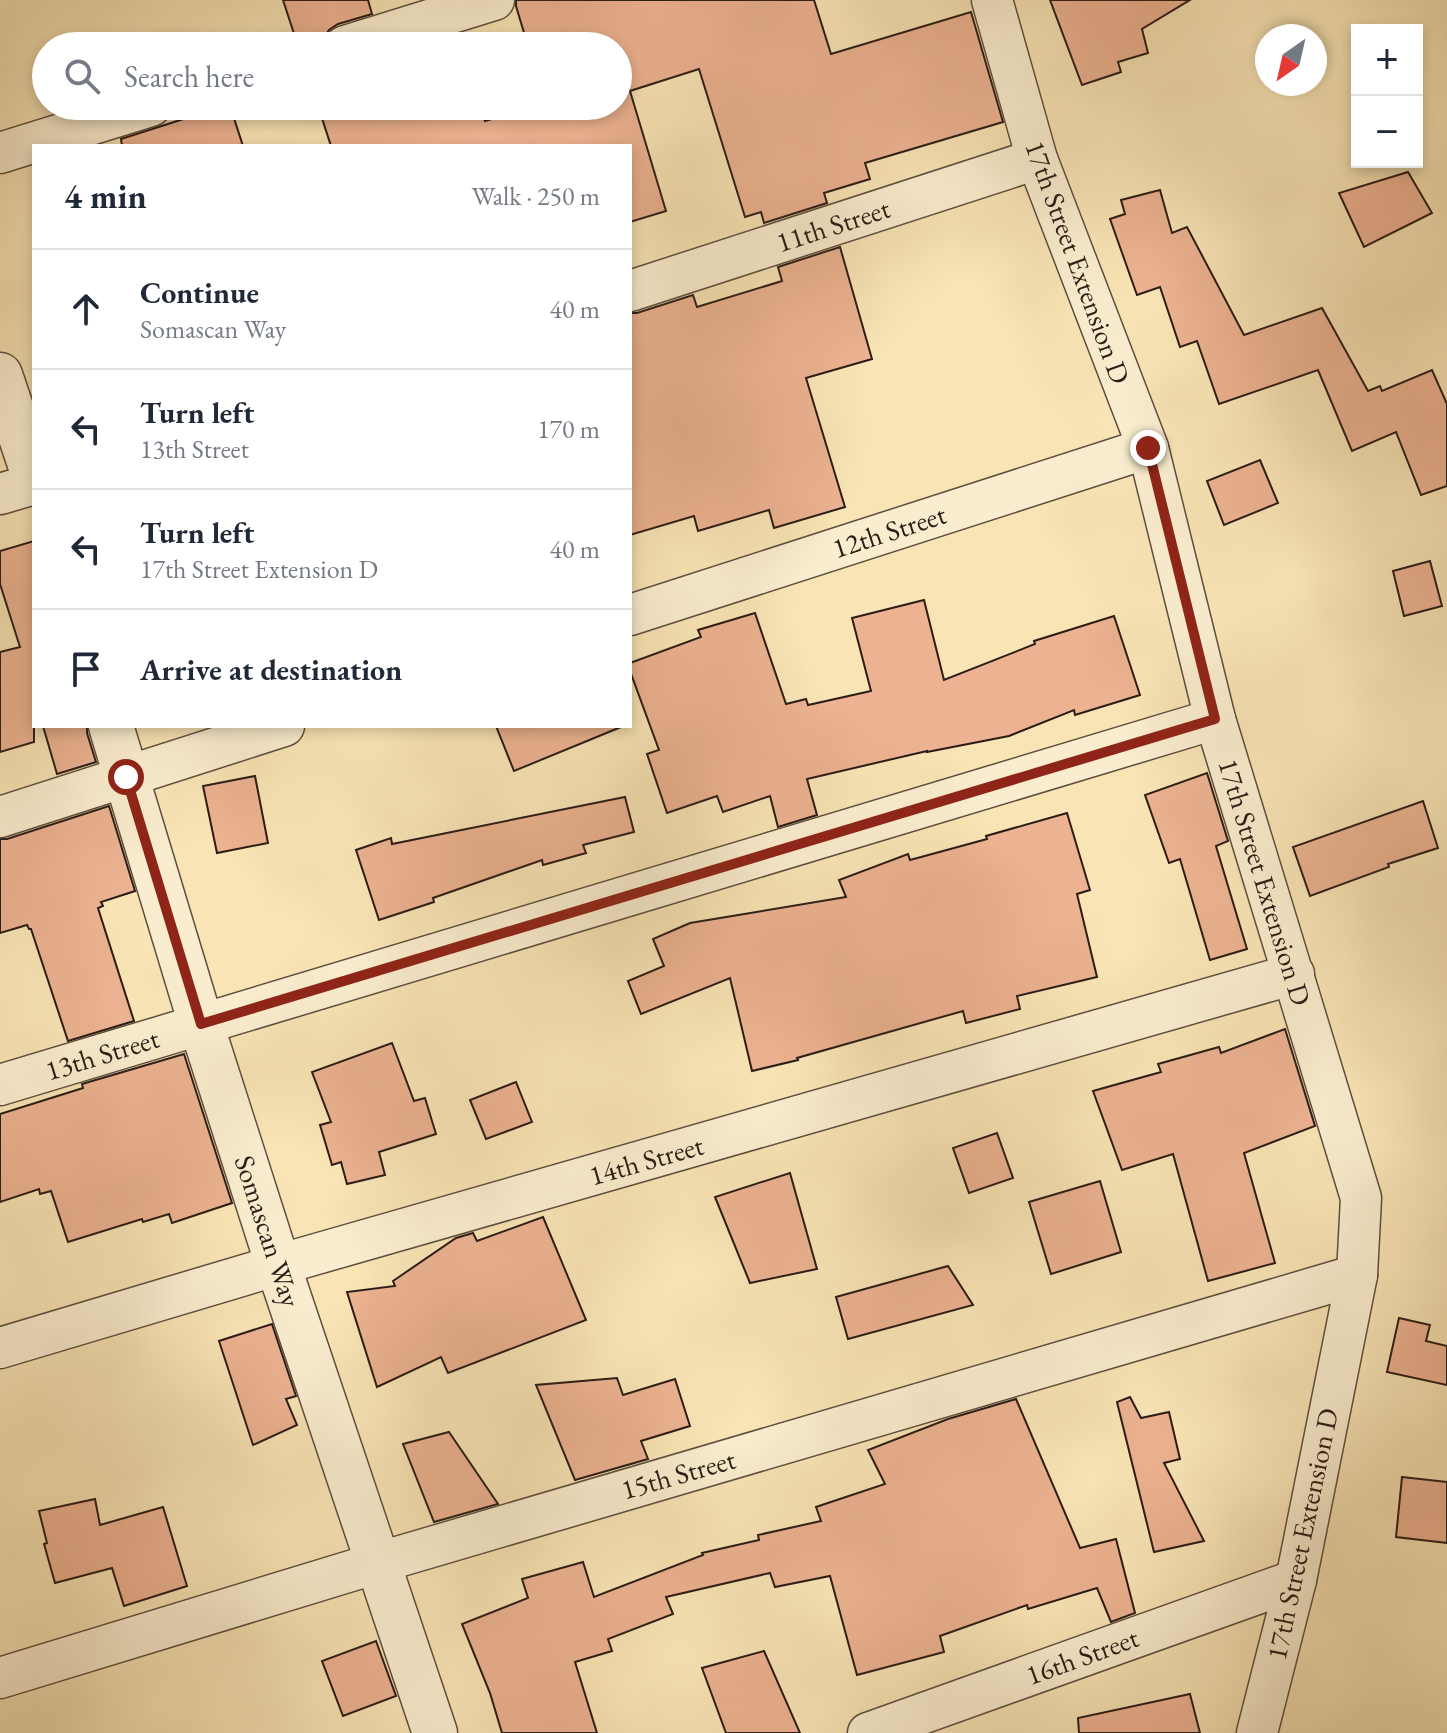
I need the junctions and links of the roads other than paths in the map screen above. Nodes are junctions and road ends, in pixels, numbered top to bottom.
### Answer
1 (494, 0) edge
2 (992, 0) edge
3 (390, 32) edge
4 (106, 120) edge
5 (0, 153) edge
6 (1037, 159) junction
7 (632, 290) edge
8 (0, 375) edge
9 (1148, 448) junction
10 (32, 470) edge
11 (32, 485) edge
12 (0, 494) edge
13 (632, 614) edge
14 (1215, 719) junction
15 (112, 728) edge
16 (278, 728) edge
17 (126, 777) junction
18 (0, 817) edge
19 (1294, 974) junction
20 (201, 1024) junction
21 (0, 1085) edge
22 (278, 1265) junction
23 (1357, 1275) junction
24 (0, 1348) edge
25 (377, 1563) junction
26 (1296, 1580) junction
27 (0, 1678) edge
28 (435, 1733) edge
29 (868, 1733) edge
30 (1257, 1733) edge

1 - 3 street
2 - 6 street, 17th Street Extension D
4 - 5 street
6 - 7 street, 11th Street
6 - 9 street, 17th Street Extension D
8 - 10 street
9 - 13 street, 12th Street
9 - 14 street, 17th Street Extension D
11 - 12 street
14 - 19 street, 17th Street Extension D
14 - 20 street, 13th Street
15 - 17 street, Somascan Way
16 - 17 street
17 - 18 street
17 - 20 street, Somascan Way
19 - 22 street, 14th Street
19 - 23 street, 17th Street Extension D
20 - 21 street, 13th Street
20 - 22 street, Somascan Way
22 - 24 street, 14th Street
22 - 25 street, Somascan Way
23 - 25 street, 15th Street
23 - 26 street, 17th Street Extension D
25 - 27 street, 15th Street
25 - 28 street, Somascan Way
26 - 29 street, 16th Street
26 - 30 street, 17th Street Extension D

